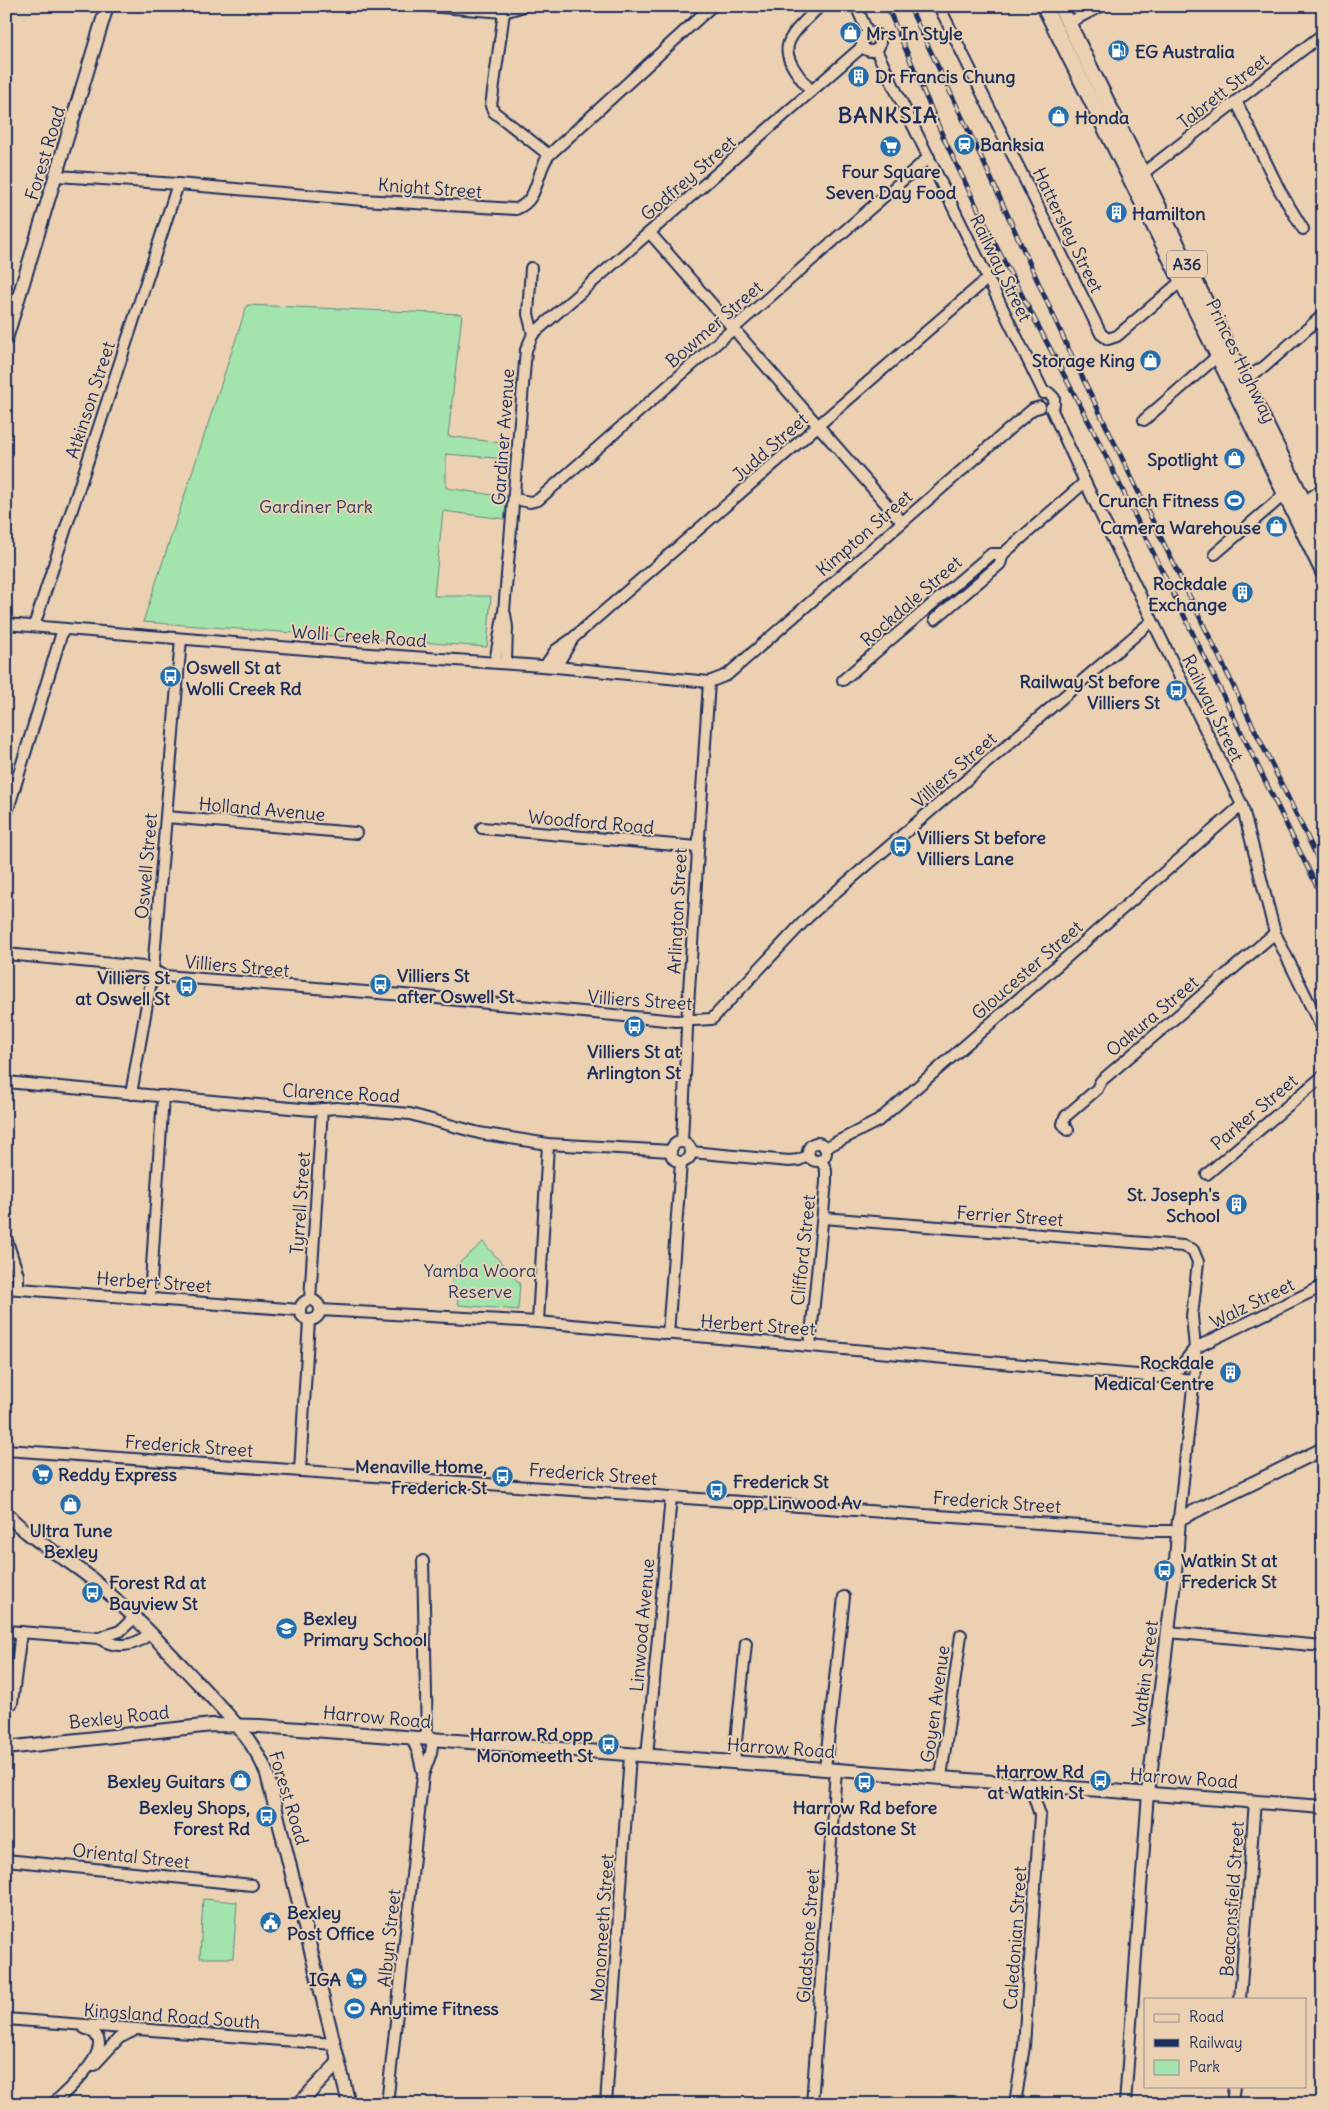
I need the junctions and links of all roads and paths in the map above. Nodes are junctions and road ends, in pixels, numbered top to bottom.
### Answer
1 (107, 6) edge
2 (427, 6) edge
3 (524, 6) edge
4 (712, 6) edge
5 (820, 6) edge
6 (856, 6) edge
7 (940, 6) edge
8 (1044, 6) edge
9 (1060, 6) edge
10 (1101, 6) edge
11 (500, 10) edge
12 (1068, 23) junction
13 (868, 33) junction
14 (1323, 34) edge
15 (863, 46) junction
16 (876, 50) junction
17 (811, 91) junction
18 (1236, 101) junction
19 (549, 155) junction
20 (929, 157) junction
21 (1142, 174) junction
22 (57, 176) junction
23 (178, 184) junction
24 (1303, 229) dead end
25 (650, 233) junction
26 (531, 268) dead end
27 (1186, 276) junction
28 (987, 279) junction
29 (1323, 315) edge
30 (732, 330) junction
31 (533, 334) junction
32 (6, 339) edge
33 (1228, 347) junction
34 (1217, 357) junction
35 (1237, 383) junction
36 (1044, 393) junction
37 (1040, 406) junction
38 (1052, 408) junction
39 (1144, 420) dead end
40 (818, 428) junction
41 (1085, 482) junction
42 (1323, 490) edge
43 (1285, 494) junction
44 (515, 499) junction
45 (1299, 508) junction
46 (902, 522) junction
47 (1323, 541) edge
48 (1003, 554) junction
49 (1215, 554) dead end
50 (1323, 572) edge
51 (504, 611) junction
52 (935, 619) dead end
53 (1152, 621) junction
54 (6, 624) edge
55 (34, 626) junction
56 (63, 629) junction
57 (181, 639) junction
58 (572, 639) junction
59 (495, 662) junction
60 (506, 662) junction
61 (545, 666) junction
62 (556, 666) junction
63 (843, 680) dead end
64 (709, 682) junction
65 (1242, 805) junction
66 (6, 816) edge
67 (166, 817) junction
68 (482, 828) dead end
69 (356, 833) dead end
70 (697, 847) junction
71 (1275, 933) junction
72 (6, 954) edge
73 (153, 970) junction
74 (687, 1022) junction
75 (1323, 1031) edge
76 (1323, 1076) edge
77 (6, 1082) edge
78 (131, 1094) junction
79 (163, 1096) junction
80 (322, 1109) junction
81 (1068, 1130) dead end
82 (682, 1142) junction
83 (548, 1144) junction
84 (825, 1148) junction
85 (670, 1152) junction
86 (691, 1152) junction
87 (809, 1155) junction
88 (821, 1160) junction
89 (681, 1163) junction
90 (1206, 1174) dead end
91 (823, 1218) junction
92 (6, 1238) edge
93 (1193, 1250) joint
94 (1323, 1286) edge
95 (6, 1288) edge
96 (18, 1288) junction
97 (150, 1297) junction
98 (310, 1300) junction
99 (300, 1310) junction
100 (320, 1310) junction
101 (309, 1320) junction
102 (538, 1322) junction
103 (668, 1334) junction
104 (810, 1345) junction
105 (1195, 1348) junction
106 (1168, 1378) junction
107 (1194, 1380) junction
108 (1323, 1449) edge
109 (6, 1450) edge
110 (300, 1471) junction
111 (671, 1497) junction
112 (6, 1513) edge
113 (1179, 1524) junction
114 (423, 1561) dead end
115 (844, 1597) dead end
116 (134, 1618) junction
117 (6, 1631) edge
118 (21, 1632) junction
119 (1168, 1632) junction
120 (150, 1633) junction
121 (961, 1635) dead end
122 (99, 1638) junction
123 (746, 1643) dead end
124 (1323, 1646) edge
125 (12, 1704) dead end
126 (236, 1726) junction
127 (411, 1737) junction
128 (430, 1738) junction
129 (6, 1748) edge
130 (630, 1755) junction
131 (647, 1756) junction
132 (734, 1762) junction
133 (830, 1769) junction
134 (424, 1775) junction
135 (941, 1777) junction
136 (1030, 1785) junction
137 (1148, 1793) junction
138 (1255, 1801) junction
139 (1323, 1807) edge
140 (6, 1860) edge
141 (252, 1885) dead end
142 (1240, 1998) edge
143 (6, 2019) edge
144 (58, 2024) junction
145 (144, 2030) junction
146 (334, 2044) junction
147 (338, 2063) junction
148 (79, 2077) junction
149 (1234, 2088) edge
150 (1017, 2101) edge
151 (53, 2104) edge
152 (299, 2104) edge
153 (349, 2104) edge
154 (387, 2104) edge
155 (606, 2104) edge
156 (812, 2104) edge
157 (1125, 2104) edge
158 (1232, 2104) edge

1 - 22 main road, Forest Road
2 - 11 street
3 - 11 street
4 - 19 street, Knight Street
5 - 17 street
6 - 13 street
7 - 27 street, Hattersley Street
8 - 27 highway, Princes Highway / A36
9 - 12 highway, Princes Highway / A36
10 - 12 street
11 - 19 street
12 - 21 highway, Princes Highway / A36
13 - 15 street
13 - 16 street
14 - 18 street, Tabrett Street
15 - 16 street
15 - 17 street, Godfrey Street
16 - 20 street, Railway Street
17 - 25 street, Godfrey Street
18 - 21 street, Tabrett Street
18 - 24 street
19 - 23 street, Knight Street
20 - 28 street, Railway Street
20 - 30 street, Bowmer Street
21 - 27 highway, Princes Highway / A36
22 - 23 street, Knight Street
22 - 32 main road, Forest Road
23 - 55 street, Atkinson Street
25 - 30 street
25 - 31 street, Godfrey Street
26 - 31 street, Gardiner Avenue
27 - 33 highway, Princes Highway / A36
27 - 34 highway, Princes Highway / A36
28 - 36 street, Railway Street
28 - 40 street, Judd Street
29 - 35 street
30 - 40 street
30 - 44 street, Bowmer Street
31 - 44 street, Gardiner Avenue
33 - 34 street
33 - 35 highway, Princes Highway / A36
34 - 35 highway, Princes Highway / A36
34 - 39 street
35 - 43 highway, Princes Highway / A36
35 - 45 highway, Princes Highway / A36
36 - 37 street
36 - 38 street
37 - 38 street
37 - 46 street, Kimpton Street
38 - 41 street, Railway Street
40 - 46 street
40 - 58 street, Judd Street
41 - 48 street, Rockdale Street
41 - 53 street, Railway Street
42 - 45 main road
43 - 45 highway, Princes Highway / A36
43 - 49 street
44 - 51 street, Gardiner Avenue
45 - 47 highway, Princes Highway / A36
45 - 50 highway, Princes Highway / A36
46 - 64 street, Kimpton Street
48 - 52 street, Rockdale Street
48 - 63 street, Rockdale Street
51 - 59 street, Gardiner Avenue
51 - 60 street, Gardiner Avenue
53 - 65 street, Railway Street
53 - 74 street, Villiers Street
54 - 55 street, Wolli Creek Road
55 - 56 street, Wolli Creek Road
56 - 57 street, Wolli Creek Road
56 - 66 street
57 - 59 street, Wolli Creek Road
57 - 67 street, Oswell Street
58 - 61 street, Judd Street
58 - 62 street, Judd Street
59 - 60 street, Wolli Creek Road
60 - 61 street, Wolli Creek Road
61 - 62 street, Wolli Creek Road
62 - 64 street, Wolli Creek Road
64 - 70 street, Arlington Street
65 - 71 street, Railway Street
65 - 84 street, Gloucester Street
67 - 69 street, Holland Avenue
67 - 73 street, Oswell Street
68 - 70 street, Woodford Road
70 - 74 street, Arlington Street
71 - 75 street, Railway Street
71 - 81 street, Oakura Street
72 - 73 street, Villiers Street
73 - 74 street, Villiers Street
73 - 78 street, Oswell Street
74 - 82 street, Arlington Street
76 - 90 street, Parker Street
77 - 78 street, Clarence Road
78 - 79 street, Clarence Road
79 - 80 street, Clarence Road
79 - 97 street
80 - 83 street, Clarence Road
80 - 98 street, Tyrrell Street
82 - 85 street
82 - 86 street
83 - 85 street, Clarence Road
83 - 102 street
84 - 87 street
84 - 88 street
85 - 89 street
86 - 87 street
86 - 89 street
87 - 88 street
88 - 91 street, Clifford Street
89 - 103 street
91 - 93 street, Ferrier Street
91 - 104 street, Clifford Street
92 - 96 street
93 - 105 street, Watkin Street
94 - 105 street, Walz Street
95 - 96 street, Herbert Street
96 - 97 street, Herbert Street
97 - 99 street, Herbert Street
98 - 99 street
98 - 100 street
99 - 101 street
100 - 101 street
100 - 102 street, Herbert Street
101 - 110 street
102 - 103 street, Herbert Street
103 - 104 street, Herbert Street
104 - 106 street, Herbert Street
105 - 106 street
105 - 107 street, Watkin Street
106 - 107 street, Herbert Street
107 - 113 street, Watkin Street
108 - 113 main road, Frederick Street
109 - 110 street, Frederick Street
110 - 111 street, Frederick Street
111 - 113 street, Frederick Street
111 - 131 street, Linwood Avenue
112 - 116 main road, Forest Road
113 - 119 main road, Watkin Street
114 - 128 street, Albyn Street
115 - 133 street, Gladstone Street
116 - 120 main road, Forest Road
116 - 122 street
117 - 118 street
118 - 122 street
118 - 125 street
119 - 124 street
119 - 137 main road, Watkin Street
120 - 122 street
120 - 126 main road, Forest Road
121 - 135 street, Goyen Avenue
123 - 132 street
126 - 127 main road, Harrow Road
126 - 129 main road, Bexley Road
126 - 146 main road, Forest Road
127 - 128 main road, Harrow Road
127 - 134 street, Albyn Street
128 - 130 main road, Harrow Road
128 - 134 street, Albyn Street
130 - 131 main road, Harrow Road
130 - 155 street, Monomeeth Street
131 - 132 main road, Harrow Road
132 - 133 main road, Harrow Road
133 - 135 main road, Harrow Road
133 - 156 street, Gladstone Street
134 - 154 street, Albyn Street
135 - 136 main road, Harrow Road
136 - 137 main road, Harrow Road
136 - 150 street, Caledonian Street
137 - 138 main road, Harrow Road
137 - 157 street, Watkin Street
138 - 139 main road, Harrow Road
138 - 142 street, Beaconsfield Street
140 - 141 street, Oriental Street
143 - 144 street, Kingsland Road South
144 - 145 street, Kingsland Road South
144 - 148 street
145 - 146 street, Kingsland Road South
145 - 148 street
146 - 147 main road, Forest Road
147 - 152 main road
147 - 153 main road, Forest Road
148 - 151 street
149 - 158 street

